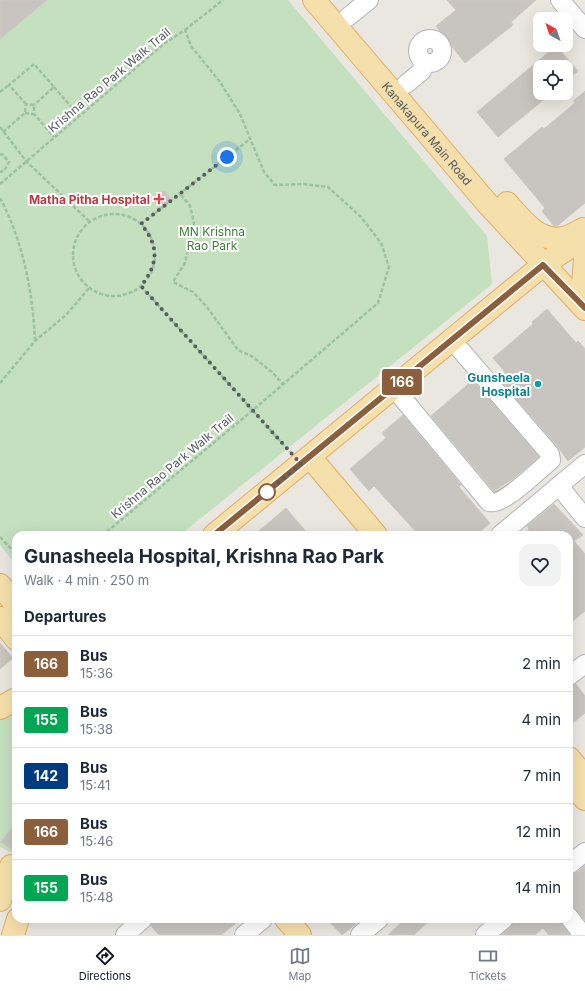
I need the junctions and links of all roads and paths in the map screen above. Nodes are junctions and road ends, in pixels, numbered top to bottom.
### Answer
1 (223, 0) edge
2 (314, 0) edge
3 (333, 0) edge
4 (369, 0) edge
5 (560, 0) edge
6 (348, 18) junction
7 (585, 29) edge
8 (185, 30) junction
9 (424, 61) dead end
10 (406, 84) junction
11 (9, 85) junction
12 (54, 87) junction
13 (0, 92) edge
14 (26, 104) junction
15 (34, 105) junction
16 (26, 113) junction
17 (34, 114) junction
18 (79, 116) junction
19 (0, 127) edge
20 (3, 132) junction
21 (54, 137) junction
22 (250, 139) junction
23 (0, 155) edge
24 (26, 161) junction
25 (4, 171) junction
26 (0, 172) edge
27 (9, 175) junction
28 (0, 184) edge
29 (181, 195) junction
30 (0, 198) edge
31 (90, 222) junction
32 (141, 224) junction
33 (585, 228) edge
34 (585, 237) edge
35 (585, 258) edge
36 (543, 265) junction
37 (141, 286) junction
38 (89, 288) junction
39 (585, 292) edge
40 (585, 308) edge
41 (452, 340) junction
42 (35, 341) junction
43 (0, 383) edge
44 (283, 384) junction
45 (394, 388) junction
46 (253, 410) junction
47 (303, 462) junction
48 (585, 464) edge
49 (559, 486) junction
50 (585, 518) edge
51 (108, 531) edge
52 (219, 531) edge
53 (354, 531) edge
54 (372, 531) edge
55 (505, 531) edge
56 (0, 537) edge
57 (12, 550) edge
58 (0, 585) edge
59 (12, 600) edge
60 (0, 618) edge
61 (12, 634) edge
62 (585, 664) edge
63 (573, 673) edge
64 (573, 763) edge
65 (585, 777) edge
66 (573, 785) edge
67 (585, 799) edge
68 (585, 852) edge
69 (573, 862) edge
70 (9, 865) edge
71 (0, 900) edge
72 (573, 922) edge
73 (17, 923) edge
74 (138, 923) edge
75 (258, 923) edge
76 (290, 923) edge
77 (374, 923) edge
78 (499, 923) edge
79 (13, 935) edge
80 (125, 935) edge
81 (244, 935) edge
82 (300, 935) edge
83 (360, 935) edge
84 (485, 935) edge
85 (583, 935) edge

1 - 8 path
2 - 36 main road, Kanakapura Main Road
3 - 6 main road
4 - 6 street
5 - 7 street
6 - 10 main road
8 - 18 path, Krishna Rao Park Walk Trail
8 - 22 path, Krishna Rao Park Walk Trail
9 - 10 street
10 - 33 main road
11 - 12 path
11 - 13 path
11 - 14 path
12 - 15 path
12 - 18 path
14 - 15 path
14 - 16 path
15 - 17 path
16 - 17 path
16 - 20 path
17 - 21 path
18 - 21 path, Krishna Rao Park Walk Trail
19 - 20 path
20 - 24 path
21 - 24 path, Krishna Rao Park Walk Trail
22 - 29 path
22 - 44 path, Krishna Rao Park Walk Trail
23 - 25 path
24 - 27 path, Krishna Rao Park Walk Trail
24 - 31 path
25 - 26 path
25 - 27 path
27 - 28 path, Krishna Rao Park Walk Trail
29 - 32 path
29 - 44 path
30 - 42 path
31 - 32 path
31 - 38 path
32 - 37 path
34 - 36 main road
35 - 39 main road
36 - 40 main road, Kanakapura Main Road
36 - 41 main road
37 - 38 path
37 - 46 path
38 - 42 path
41 - 45 main road
41 - 45 street
42 - 43 path
44 - 46 path, Krishna Rao Park Walk Trail
45 - 47 main road
46 - 47 path
46 - 51 path, Krishna Rao Park Walk Trail
47 - 52 main road
47 - 53 main road
47 - 54 main road
48 - 49 street
49 - 50 street
49 - 55 street
56 - 57 path
58 - 59 main road
60 - 61 main road
62 - 63 street
64 - 65 main road
66 - 67 main road
68 - 69 street
70 - 71 main road
72 - 85 street
73 - 79 main road
74 - 80 street
75 - 81 street
76 - 82 main road
77 - 83 street
78 - 84 street

